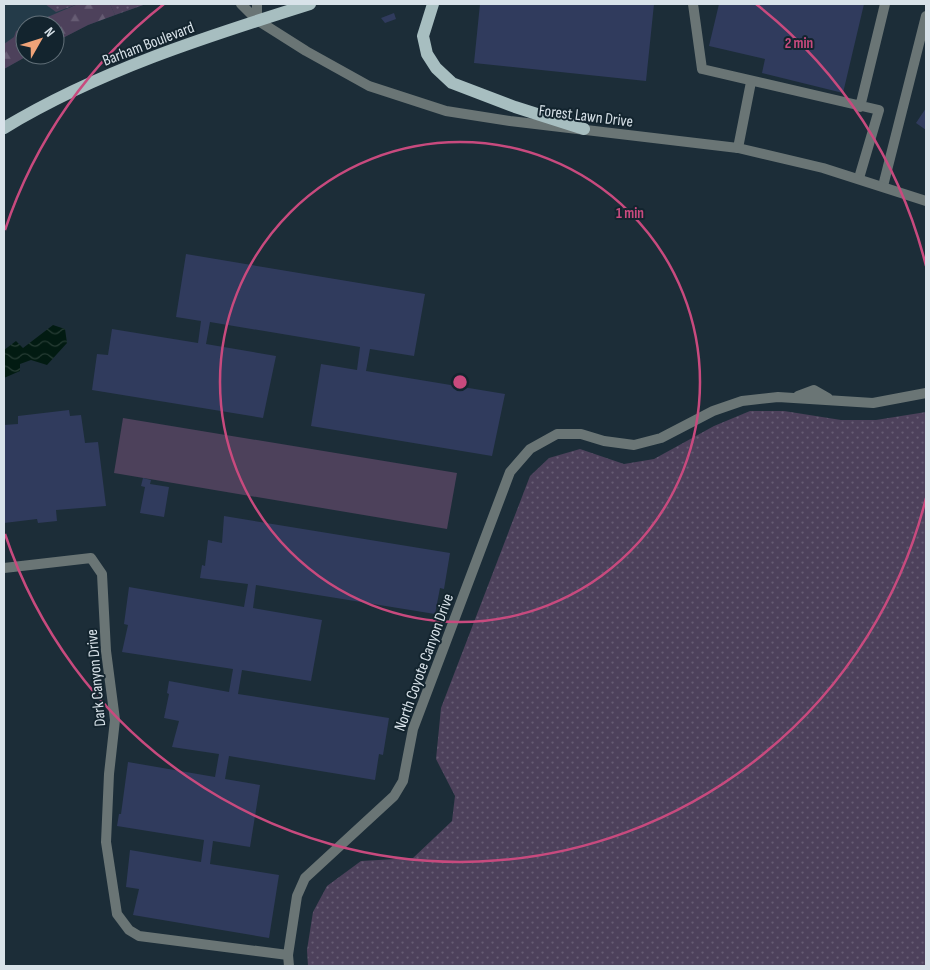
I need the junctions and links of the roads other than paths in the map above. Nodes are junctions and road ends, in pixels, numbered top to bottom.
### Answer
1 (241, 4) edge
2 (257, 4) edge
3 (310, 4) edge
4 (433, 4) edge
5 (693, 4) edge
6 (886, 4) edge
7 (926, 16) edge
8 (257, 20) junction
9 (751, 82) junction
10 (860, 106) junction
11 (4, 128) edge
12 (584, 129) junction
13 (738, 148) junction
14 (859, 178) junction
15 (883, 186) junction
16 (926, 200) edge
17 (926, 393) edge
18 (4, 568) edge
19 (288, 955) junction
20 (289, 966) edge

1 - 8 street, Forest Lawn Drive
2 - 8 street
3 - 8 main road, Barham Boulevard
4 - 12 main road
5 - 9 street
6 - 10 street
7 - 15 street
8 - 11 main road, Barham Boulevard
8 - 12 street, Forest Lawn Drive
9 - 10 street
9 - 13 street
10 - 14 street
12 - 13 street, Forest Lawn Drive
13 - 14 street, Forest Lawn Drive
14 - 15 street, Forest Lawn Drive
15 - 16 street, Forest Lawn Drive
17 - 19 street, North Coyote Canyon Drive
18 - 19 street, Dark Canyon Drive
19 - 20 street, North Coyote Canyon Drive

